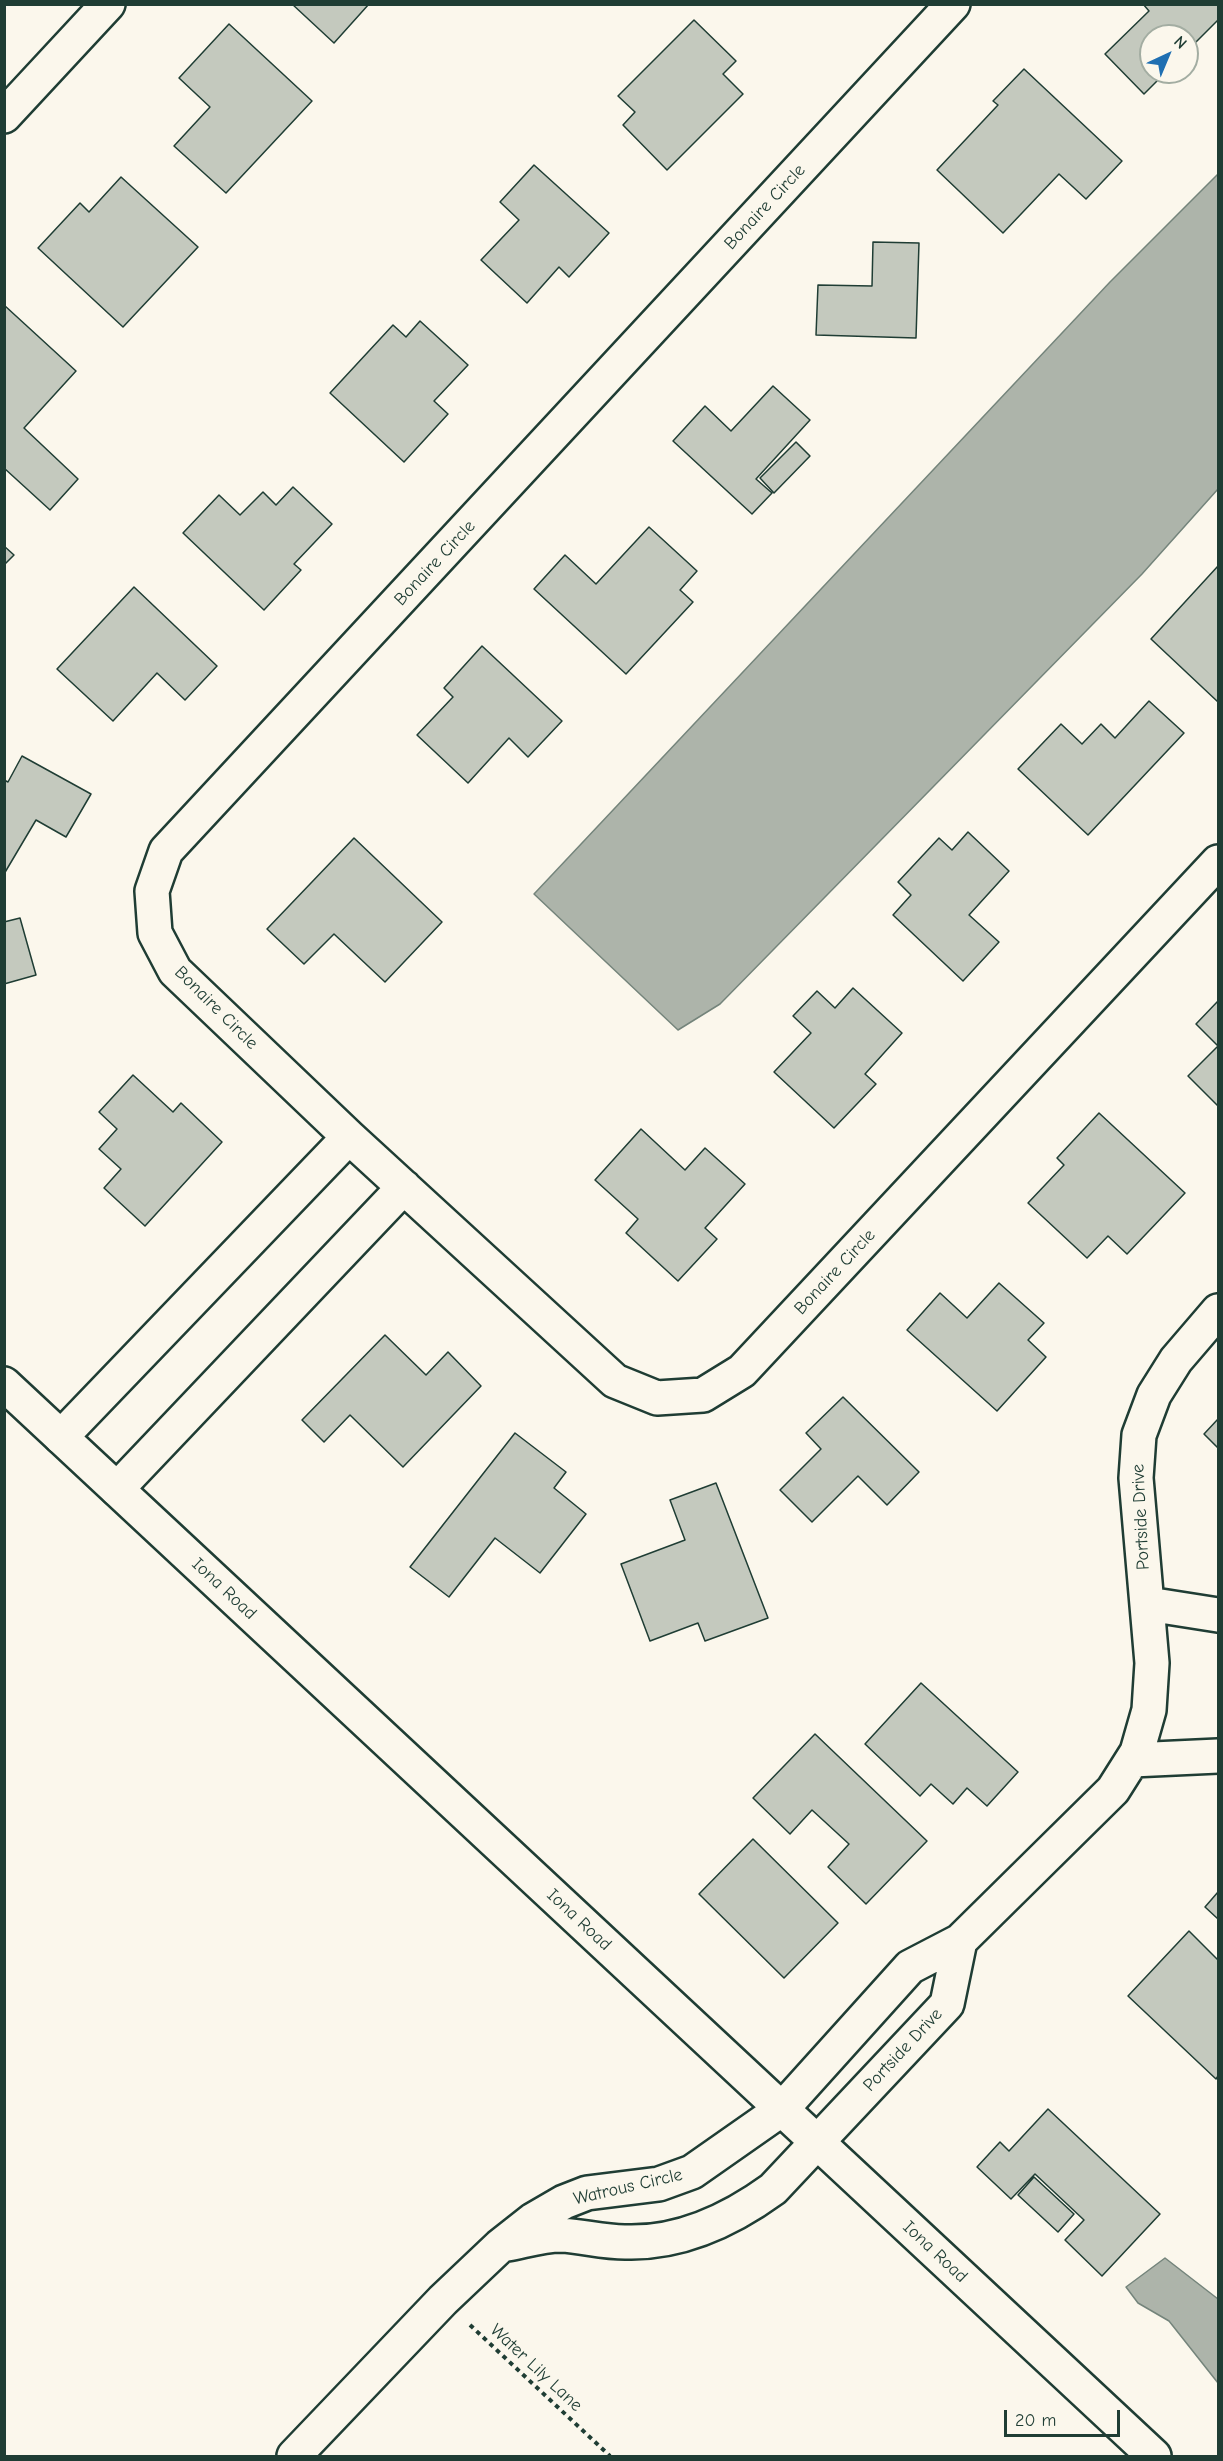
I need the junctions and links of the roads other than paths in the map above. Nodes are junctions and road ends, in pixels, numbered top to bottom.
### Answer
1 (108, 4) edge
2 (953, 4) edge
3 (4, 116) edge
4 (1218, 862) edge
5 (349, 1137) junction
6 (404, 1187) junction
7 (1218, 1311) edge
8 (4, 1384) edge
9 (61, 1437) junction
10 (117, 1489) junction
11 (1148, 1604) junction
12 (1218, 1615) edge
13 (1218, 1756) edge
14 (1132, 1760) junction
15 (960, 1941) junction
16 (782, 2109) junction
17 (816, 2142) junction
18 (505, 2244) junction
19 (294, 2457) edge
20 (1154, 2457) edge

1 - 3 street
2 - 5 street, Bonaire Circle
4 - 6 street, Bonaire Circle
5 - 6 street, Bonaire Circle
5 - 9 street
6 - 10 street
7 - 11 street, Portside Drive
8 - 9 street, Iona Road
9 - 10 street, Iona Road
10 - 16 street, Iona Road
11 - 12 street
11 - 14 street, Portside Drive
13 - 14 street
14 - 15 street, Portside Drive
15 - 16 street, Portside Drive
15 - 17 street, Portside Drive
16 - 17 street, Iona Road
16 - 18 street, Watrous Circle
17 - 18 street, Watrous Circle
17 - 20 street, Iona Road
18 - 19 street, Watrous Circle

